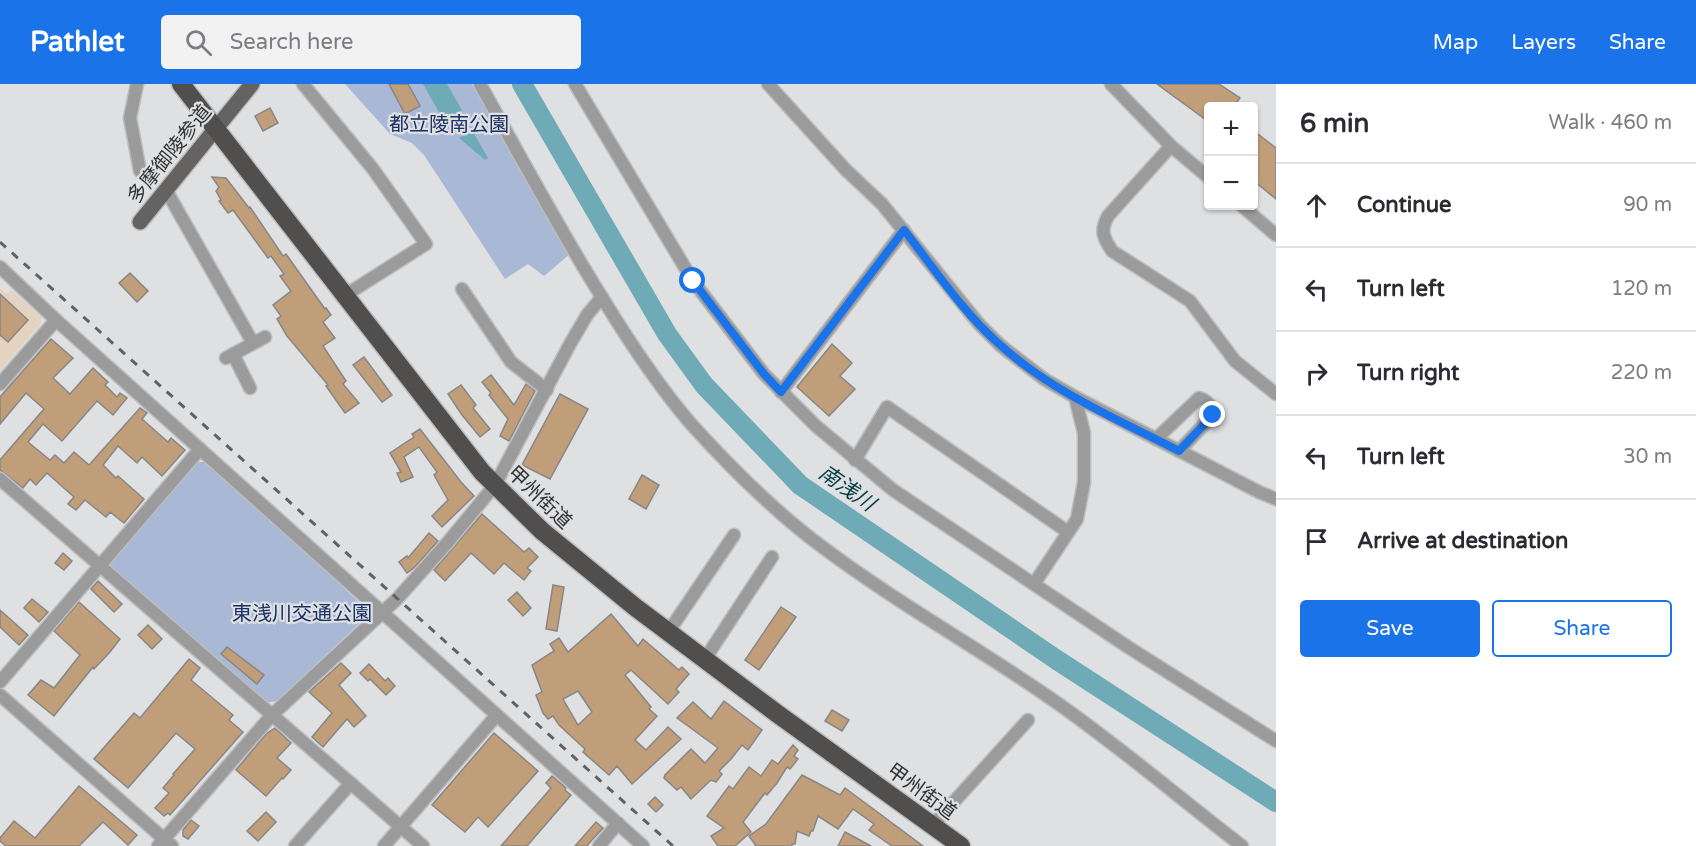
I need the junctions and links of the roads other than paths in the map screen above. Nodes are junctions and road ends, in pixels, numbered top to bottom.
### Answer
1 (136, 84) edge
2 (181, 84) edge
3 (252, 84) edge
4 (303, 84) edge
5 (480, 84) edge
6 (575, 84) edge
7 (768, 84) edge
8 (1111, 84) edge
9 (215, 129) junction
10 (1171, 146) junction
11 (140, 171) dead end
12 (1204, 173) edge
13 (166, 190) junction
14 (1247, 210) edge
15 (140, 222) dead end
16 (904, 230) junction
17 (1276, 235) edge
18 (0, 267) edge
19 (462, 289) dead end
20 (344, 296) junction
21 (602, 297) junction
22 (56, 320) junction
23 (265, 337) dead end
24 (253, 343) junction
25 (0, 384) edge
26 (250, 388) dead end
27 (547, 390) junction
28 (781, 392) junction
29 (1276, 394) edge
30 (1075, 397) junction
31 (1156, 439) junction
32 (200, 449) junction
33 (1179, 451) junction
34 (855, 460) junction
35 (0, 478) edge
36 (495, 485) junction
37 (1276, 499) edge
38 (1068, 532) junction
39 (734, 535) dead end
40 (772, 557) dead end
41 (100, 565) junction
42 (1034, 584) junction
43 (383, 612) junction
44 (669, 631) junction
45 (705, 659) junction
46 (0, 682) edge
47 (0, 695) edge
48 (272, 715) junction
49 (496, 716) junction
50 (1028, 720) dead end
51 (1276, 741) edge
52 (351, 783) junction
53 (618, 824) junction
54 (401, 826) junction
55 (932, 826) junction
56 (165, 844) edge
57 (295, 846) edge
58 (384, 846) edge
59 (423, 846) edge
60 (598, 846) edge
61 (644, 846) edge
62 (961, 846) edge
63 (1242, 846) edge

1 - 11 street
2 - 9 highway, 甲州街道
3 - 9 main road, 多摩御陵参道
4 - 20 street
5 - 21 street
6 - 28 street
7 - 16 street
8 - 10 street
9 - 13 main road, 多摩御陵参道
9 - 20 highway, 甲州街道
10 - 12 street
10 - 29 street
13 - 15 main road, 多摩御陵参道
13 - 24 street
14 - 17 street
16 - 28 street
16 - 30 street
18 - 22 street
19 - 27 street
20 - 36 highway, 甲州街道
21 - 27 street
21 - 63 street
22 - 25 street
22 - 32 street
23 - 24 street
24 - 26 street
27 - 36 street
28 - 34 street
30 - 31 street
30 - 38 street
31 - 33 street
31 - 33 street
32 - 41 street
32 - 43 street
33 - 37 street
34 - 38 street
34 - 42 street
35 - 41 street
36 - 43 street
36 - 44 highway, 甲州街道
38 - 42 street
39 - 44 street
40 - 45 street
41 - 46 street
41 - 48 street
42 - 51 street
43 - 48 street
43 - 49 street
44 - 45 highway, 甲州街道
45 - 55 highway, 甲州街道
47 - 56 street
48 - 52 street
48 - 56 street
49 - 53 street
49 - 54 street
50 - 55 street
52 - 54 street
52 - 57 street
53 - 60 street
53 - 61 street
54 - 58 street
54 - 59 street
55 - 62 highway, 甲州街道

